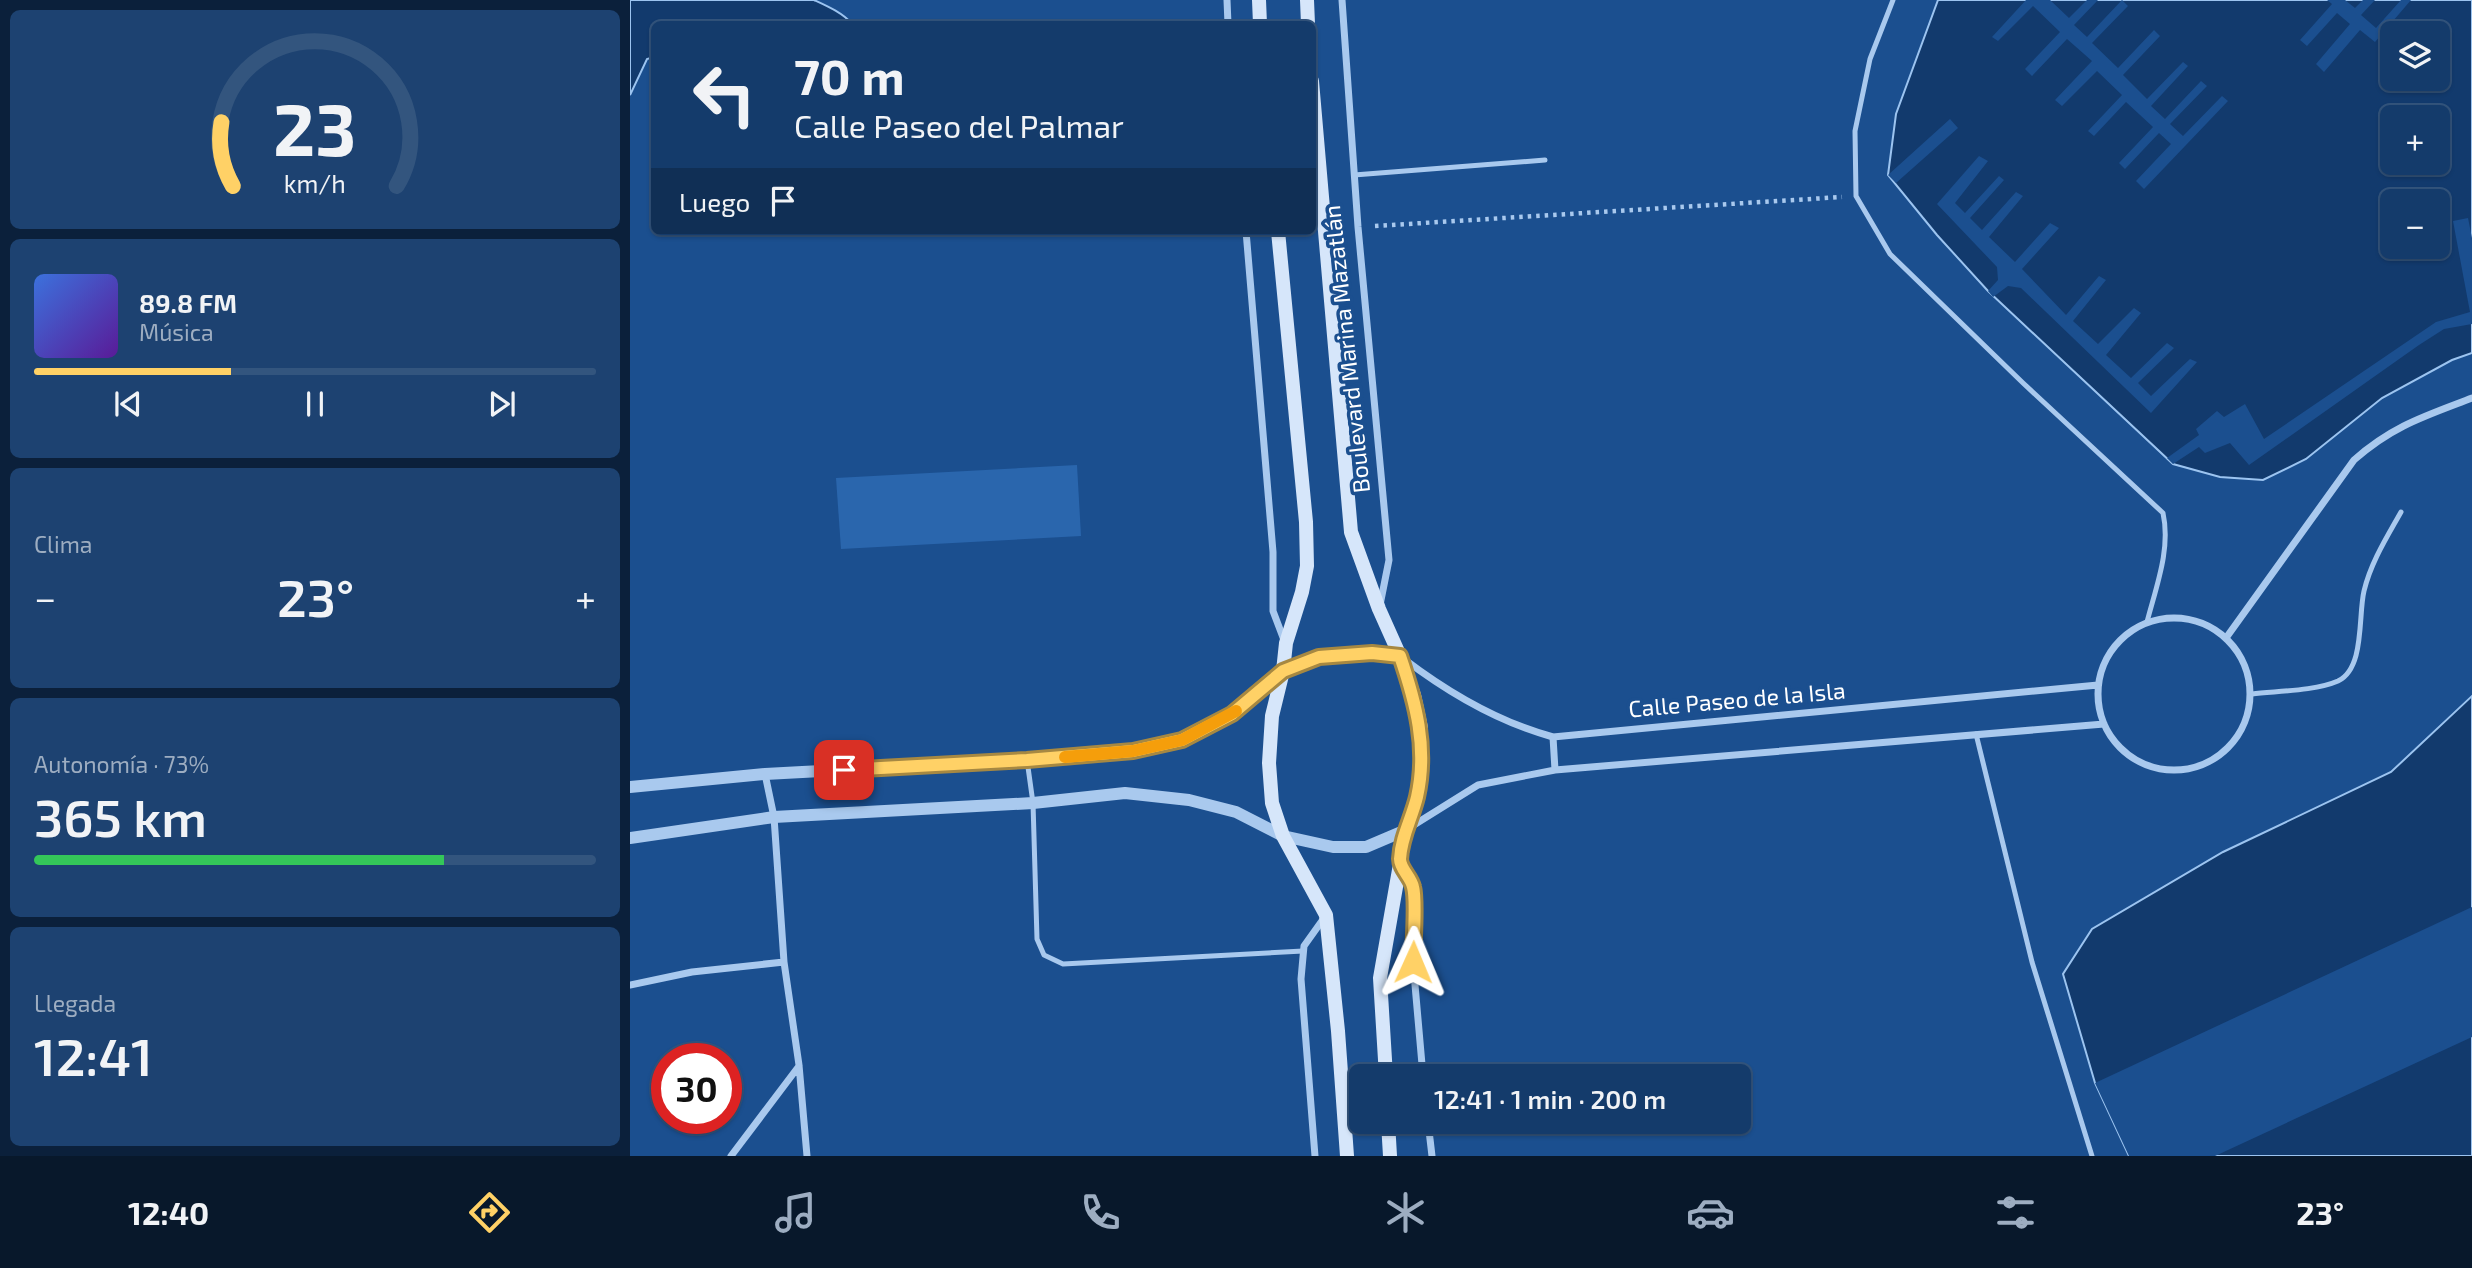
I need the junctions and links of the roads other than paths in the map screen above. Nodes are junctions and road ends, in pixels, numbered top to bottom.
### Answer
1 (1227, 0) edge
2 (1259, 0) edge
3 (1307, 0) edge
4 (1342, 0) edge
5 (1893, 0) edge
6 (1228, 21) edge
7 (1260, 21) edge
8 (1308, 21) edge
9 (1316, 127) edge
10 (1545, 160) dead end
11 (1354, 174) junction
12 (1246, 235) edge
13 (1278, 235) edge
14 (2472, 398) edge
15 (2401, 512) dead end
16 (1379, 609) junction
17 (2147, 622) junction
18 (2226, 638) junction
19 (1286, 643) junction
20 (1400, 656) junction
21 (1283, 671) junction
22 (2098, 685) junction
23 (2252, 694) junction
24 (2104, 724) junction
25 (1976, 733) junction
26 (1553, 737) junction
27 (1027, 760) junction
28 (1555, 770) junction
29 (765, 774) junction
30 (630, 787) edge
31 (1033, 803) junction
32 (774, 817) junction
33 (1405, 830) junction
34 (1283, 836) junction
35 (630, 838) edge
36 (1400, 861) junction
37 (1326, 915) junction
38 (1303, 951) junction
39 (785, 962) junction
40 (630, 985) edge
41 (1385, 1064) edge
42 (1422, 1064) edge
43 (799, 1065) junction
44 (1389, 1134) edge
45 (1429, 1134) edge
46 (731, 1156) edge
47 (807, 1156) edge
48 (1315, 1156) edge
49 (1347, 1156) edge
50 (1390, 1156) edge
51 (1432, 1156) edge
52 (2092, 1156) edge

1 - 6 street
2 - 7 main road
3 - 8 main road
4 - 11 street, Boulevard Marina Mazatlán
5 - 17 lane
9 - 16 main road, Boulevard Marina Mazatlán
10 - 11 lane
11 - 16 street, Boulevard Marina Mazatlán
12 - 19 street
13 - 19 main road
14 - 18 street
15 - 23 lane
16 - 20 main road, Boulevard Marina Mazatlán
17 - 18 street
17 - 22 street
18 - 23 street
19 - 21 main road
20 - 21 street
20 - 26 street, Calle Paseo de la Isla
20 - 33 main road, Boulevard Marina Mazatlán
21 - 27 street
21 - 34 main road
22 - 24 street
22 - 26 street, Calle Paseo de la Isla
23 - 24 street
24 - 25 street
25 - 28 street
25 - 52 lane
26 - 28 street
27 - 29 street
27 - 31 lane
28 - 33 street
29 - 30 street
29 - 32 street
31 - 32 street
31 - 34 street
31 - 38 lane
32 - 35 street
32 - 39 street
33 - 34 street
33 - 36 main road, Boulevard Marina Mazatlán
34 - 37 main road
36 - 41 main road, Boulevard Marina Mazatlán
36 - 42 street
37 - 38 street
37 - 49 main road
38 - 48 street
39 - 40 street
39 - 43 street
43 - 46 street
43 - 47 street
44 - 50 main road
45 - 51 street

